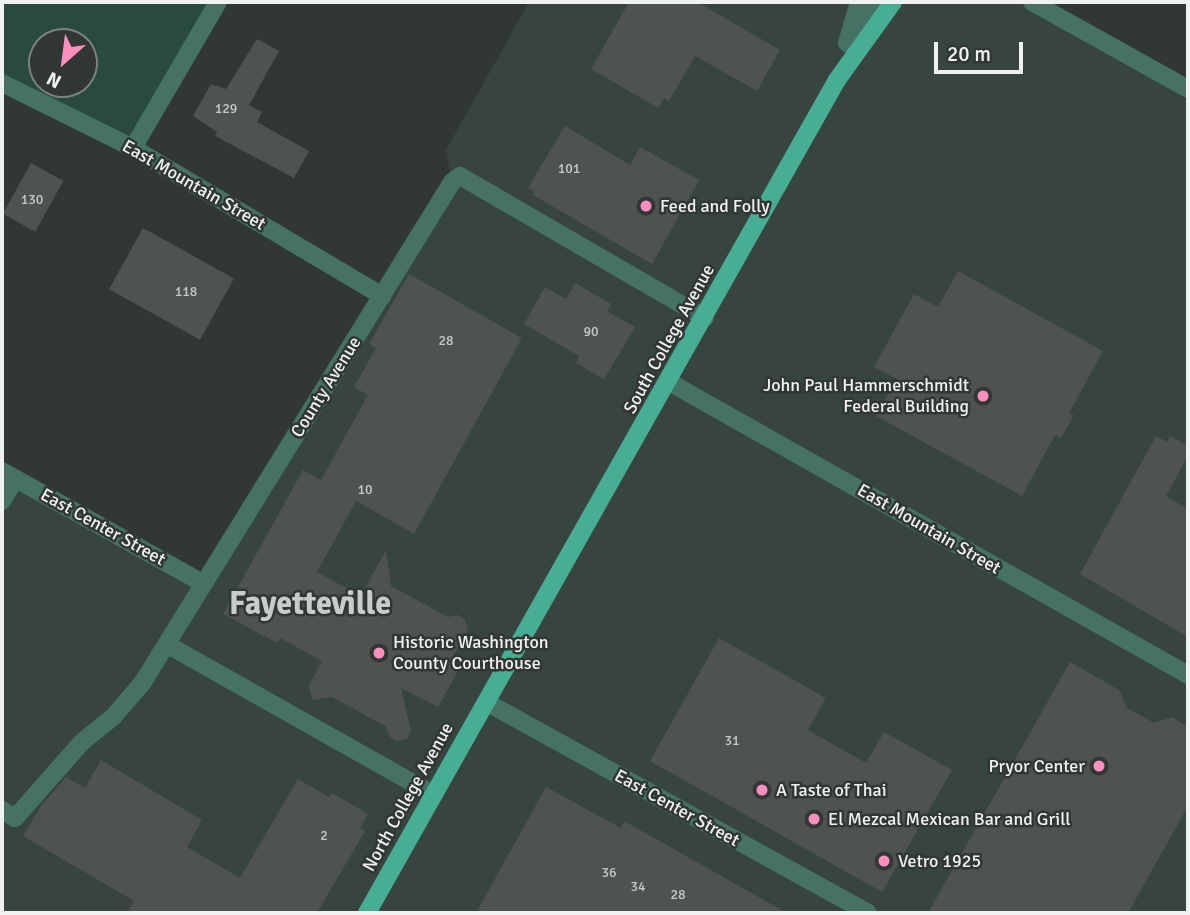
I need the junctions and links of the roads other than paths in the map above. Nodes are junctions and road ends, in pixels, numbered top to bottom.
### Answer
1 (218, 2) edge
2 (859, 2) edge
3 (876, 2) edge
4 (893, 2) edge
5 (1031, 2) edge
6 (837, 80) junction
7 (2, 83) edge
8 (1188, 89) edge
9 (133, 148) junction
10 (382, 296) junction
11 (705, 318) junction
12 (669, 382) junction
13 (8, 475) edge
14 (2, 501) edge
15 (204, 584) junction
16 (168, 645) junction
17 (1188, 676) edge
18 (486, 702) junction
19 (434, 795) junction
20 (9, 814) edge
21 (367, 913) edge
22 (868, 913) edge

1 - 9 street
2 - 6 street
3 - 6 street
4 - 6 main road, South College Avenue
5 - 8 street
6 - 11 main road, South College Avenue
7 - 9 street, East Mountain Street
9 - 10 street, East Mountain Street
10 - 11 street, County Avenue
10 - 15 street, County Avenue
11 - 12 main road, South College Avenue
12 - 17 street, East Mountain Street
12 - 18 main road, South College Avenue
13 - 14 street
13 - 15 street, East Center Street
15 - 16 street, County Avenue
16 - 19 street
16 - 20 street, County Avenue
18 - 19 main road, North College Avenue
18 - 22 street, East Center Street
19 - 21 main road, North College Avenue

